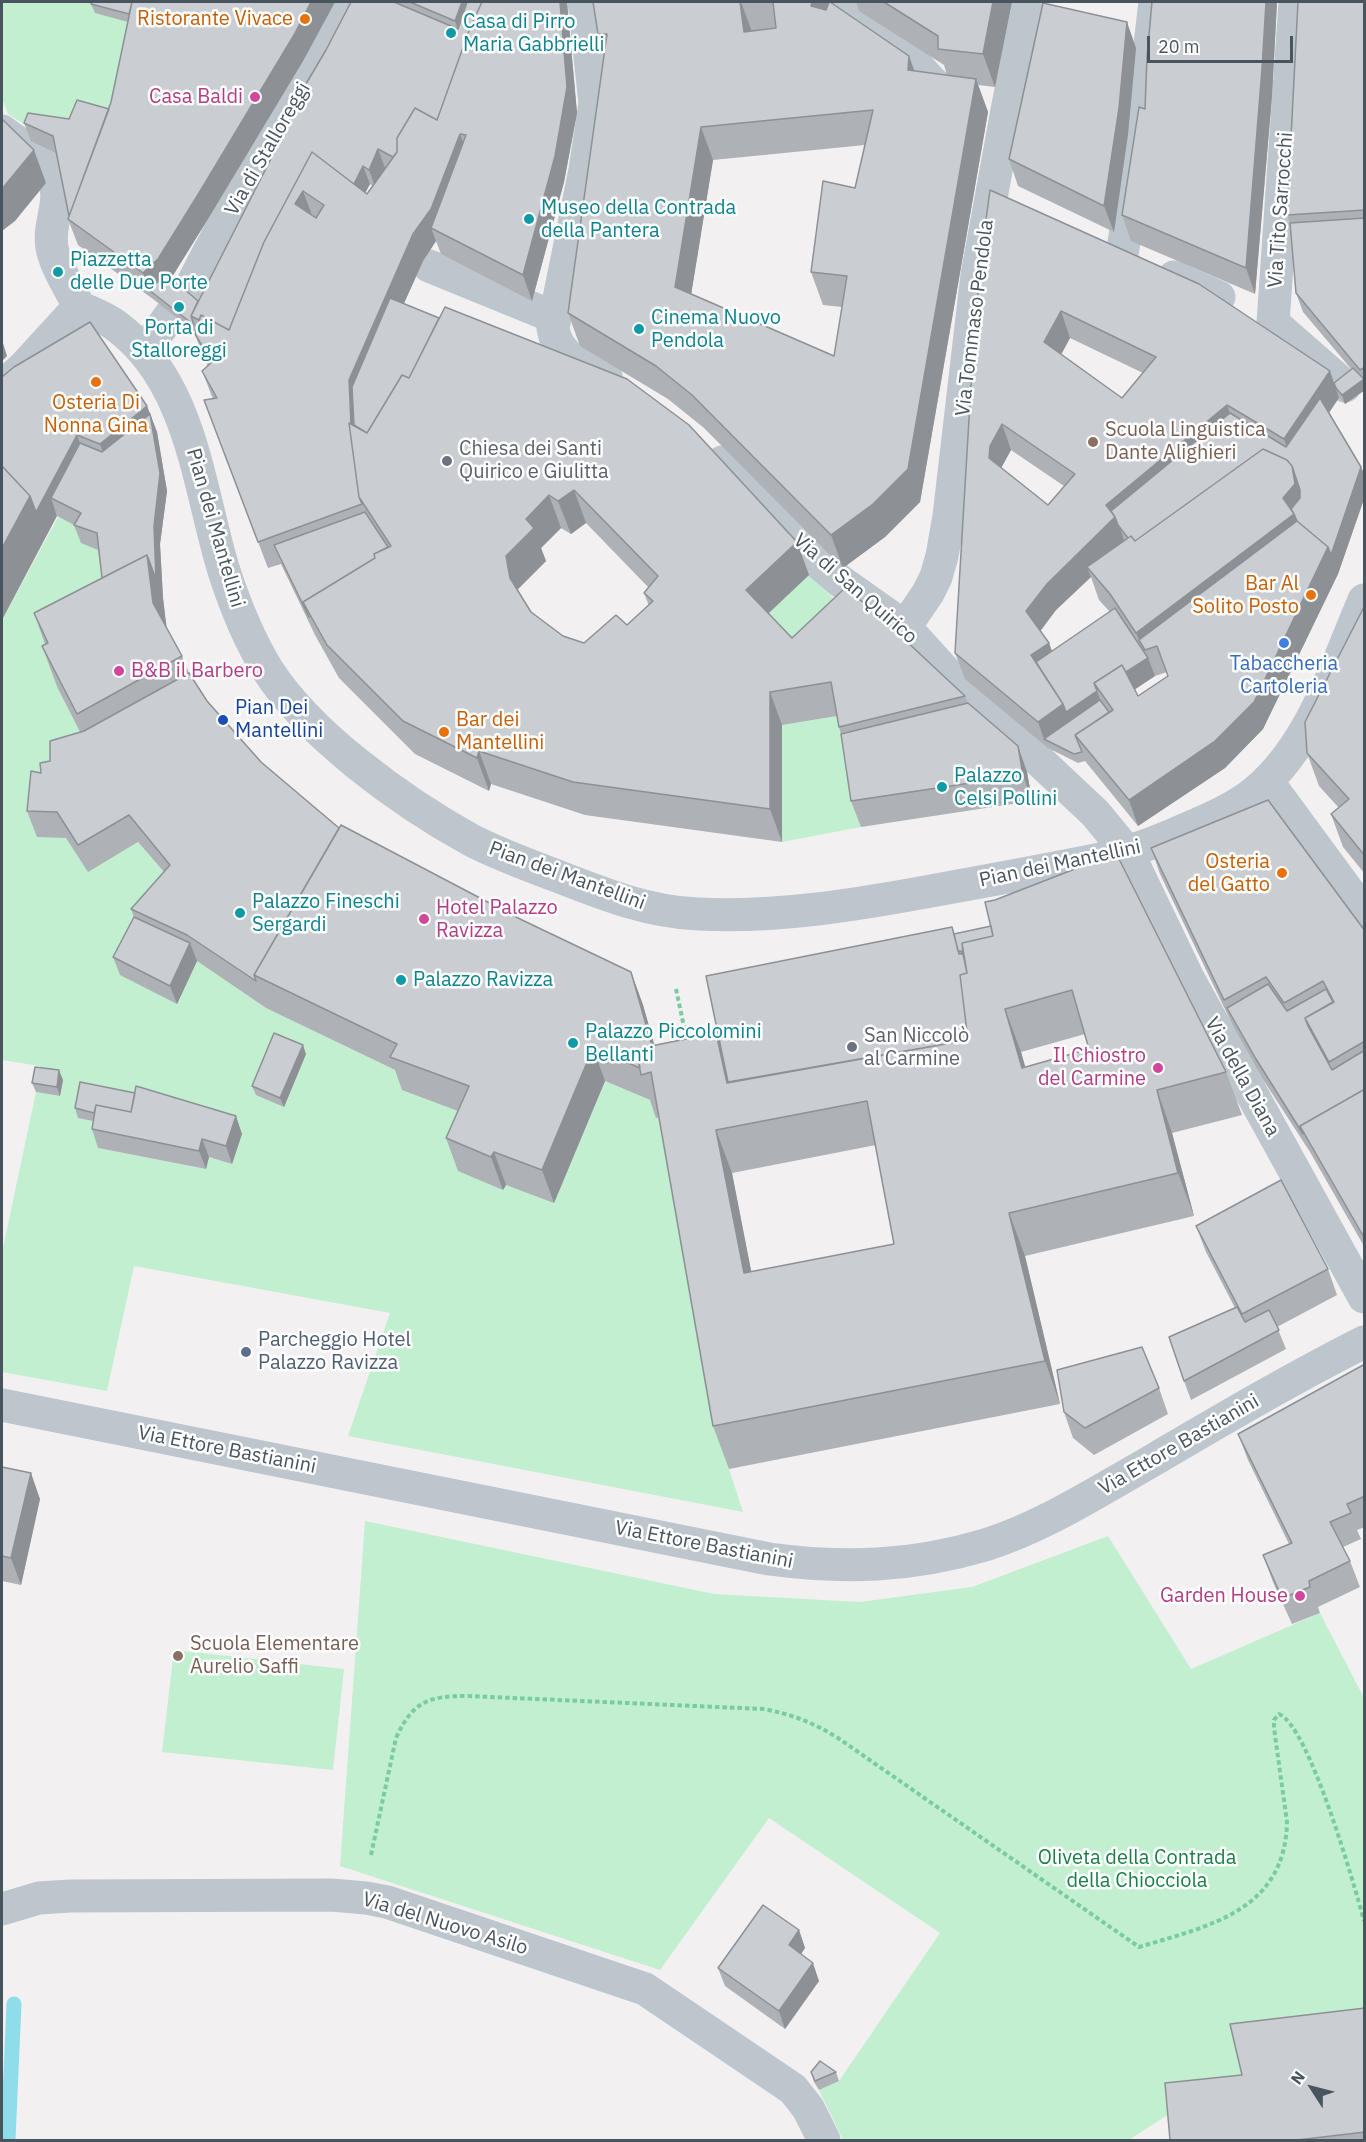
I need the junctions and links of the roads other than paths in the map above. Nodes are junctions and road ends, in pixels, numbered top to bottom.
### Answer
1 (351, 2) edge
2 (584, 2) edge
3 (848, 2) edge
4 (1029, 2) edge
5 (1155, 2) edge
6 (1295, 2) edge
7 (1008, 105) junction
8 (2, 131) edge
9 (991, 195) junction
10 (1024, 210) edge
11 (1089, 239) edge
12 (1122, 254) junction
13 (429, 266) dead end
14 (1219, 297) edge
15 (79, 307) junction
16 (554, 317) junction
17 (144, 352) junction
18 (2, 387) edge
19 (634, 392) edge
20 (1355, 394) edge
21 (699, 438) edge
22 (1365, 600) edge
23 (905, 627) junction
24 (1267, 781) junction
25 (1128, 853) junction
26 (1365, 913) edge
27 (1365, 1297) edge
28 (1365, 1342) edge
29 (2, 1405) edge
30 (2, 1909) edge
31 (824, 2140) edge

1 - 17 street, Via di Stalloreggi
2 - 16 street
3 - 7 street
4 - 7 street, Via Tommaso Pendola
5 - 12 street
6 - 20 street, Via Tito Sarrocchi
7 - 9 street, Via Tommaso Pendola
8 - 15 street
9 - 10 street
9 - 23 street, Via Tommaso Pendola
11 - 12 street
12 - 14 street
13 - 16 street
15 - 17 street, Pian dei Mantellini
15 - 18 street
16 - 19 street
17 - 25 street, Pian dei Mantellini
21 - 23 street, Via di San Quirico
22 - 24 street, Pian dei Mantellini
23 - 25 street, Via di San Quirico
24 - 25 street, Pian dei Mantellini
24 - 26 street
25 - 27 street, Via della Diana
28 - 29 street, Via Ettore Bastianini
30 - 31 street, Via del Nuovo Asilo

